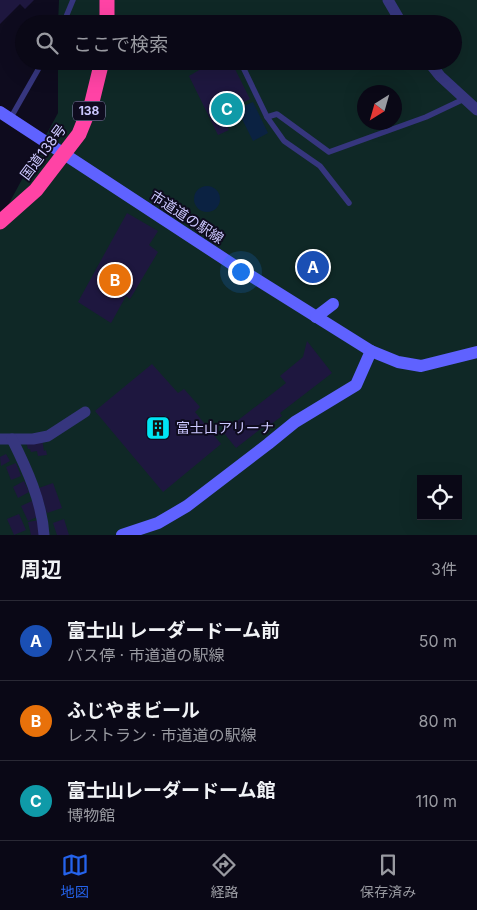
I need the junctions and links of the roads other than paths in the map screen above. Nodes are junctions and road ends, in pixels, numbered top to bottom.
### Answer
1 (73, 0) edge
2 (107, 0) edge
3 (388, 0) edge
4 (68, 15) edge
5 (107, 15) edge
6 (397, 15) edge
7 (37, 70) edge
8 (100, 70) edge
9 (244, 70) edge
10 (435, 70) edge
11 (464, 99) junction
12 (477, 110) edge
13 (5, 116) edge
14 (267, 118) junction
15 (64, 155) junction
16 (349, 203) dead end
17 (0, 222) edge
18 (333, 304) dead end
19 (316, 317) junction
20 (371, 351) junction
21 (477, 352) edge
22 (85, 412) dead end
23 (6, 439) edge
24 (44, 535) edge
25 (122, 535) edge

1 - 4 lane
2 - 5 highway
3 - 6 street
7 - 13 lane
8 - 15 highway, 国道138号 / 138
9 - 14 lane
10 - 11 street
11 - 12 street
11 - 14 lane
13 - 15 street, 市道道の駅線
14 - 16 lane
15 - 17 highway, 国道138号 / 138
15 - 19 street, 市道道の駅線
18 - 19 street
19 - 20 street, 市道道の駅線
20 - 21 street, 市道道の駅線
20 - 25 street
22 - 23 street
23 - 24 street

